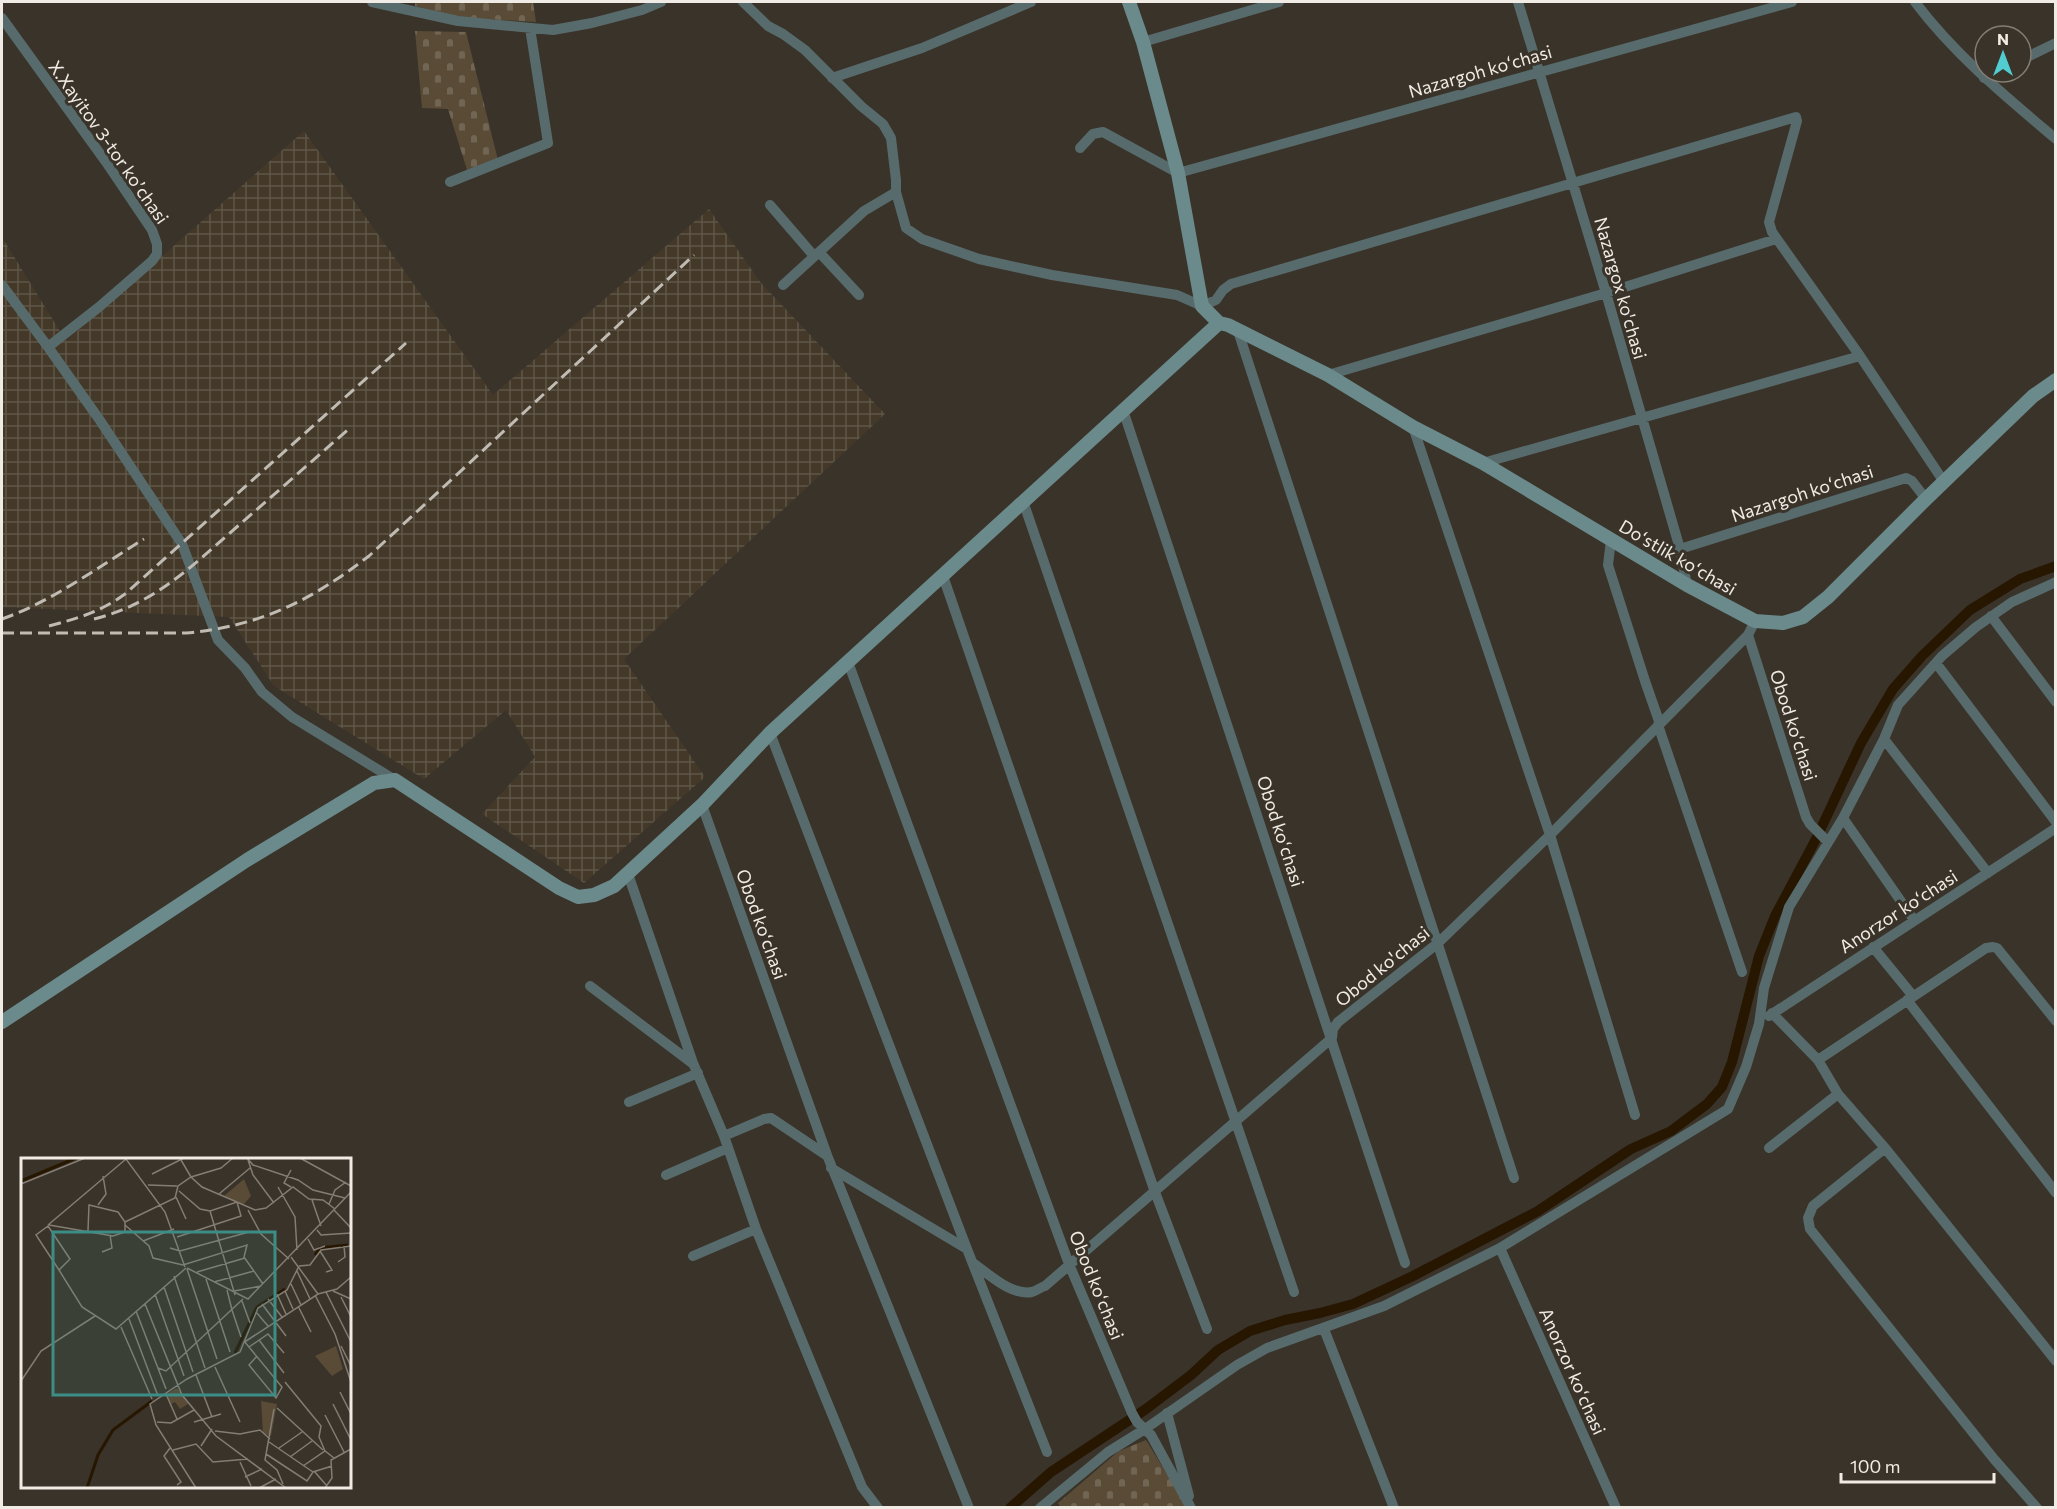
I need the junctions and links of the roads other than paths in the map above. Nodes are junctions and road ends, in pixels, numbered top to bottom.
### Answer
1 (372, 2) edge
2 (661, 2) edge
3 (743, 2) edge
4 (1031, 2) edge
5 (1129, 2) edge
6 (1279, 2) edge
7 (1518, 2) edge
8 (1792, 2) edge
9 (1915, 2) edge
10 (2, 18) edge
11 (530, 28) junction
12 (1143, 42) junction
13 (2055, 43) edge
14 (2033, 54) edge
15 (1973, 66) edge
16 (1539, 71) junction
17 (832, 78) junction
18 (1991, 84) edge
19 (2055, 139) edge
20 (1080, 148) dead end
21 (1178, 173) junction
22 (450, 182) dead end
23 (1573, 184) junction
24 (896, 192) junction
25 (770, 205) dead end
26 (1776, 240) junction
27 (817, 254) junction
28 (2, 285) edge
29 (783, 285) dead end
30 (1606, 293) junction
31 (859, 295) dead end
32 (1202, 306) junction
33 (1219, 323) junction
34 (1238, 331) junction
35 (48, 347) junction
36 (1860, 356) junction
37 (1328, 375) junction
38 (2055, 380) edge
39 (1123, 410) junction
40 (1641, 416) junction
41 (1413, 427) junction
42 (1483, 463) junction
43 (1944, 482) junction
44 (1926, 499) junction
45 (1024, 504) junction
46 (1611, 540) junction
47 (1680, 549) junction
48 (943, 576) junction
49 (2055, 582) edge
50 (1688, 585) junction
51 (1991, 616) junction
52 (1755, 621) junction
53 (1748, 635) junction
54 (848, 662) junction
55 (1936, 663) junction
56 (2055, 702) edge
57 (1659, 724) junction
58 (770, 733) junction
59 (1884, 739) junction
60 (395, 780) junction
61 (702, 805) junction
62 (1844, 818) junction
63 (2055, 822) edge
64 (2055, 828) edge
65 (1550, 836) junction
66 (1828, 842) junction
67 (1988, 873) junction
68 (628, 874) junction
69 (1914, 920) junction
70 (1438, 943) junction
71 (1873, 947) junction
72 (1742, 972) dead end
73 (590, 986) dead end
74 (1910, 998) junction
75 (1772, 1013) junction
76 (2055, 1021) edge
77 (2, 1022) edge
78 (1760, 1024) junction
79 (1332, 1038) junction
80 (1818, 1060) junction
81 (695, 1068) junction
82 (1838, 1094) junction
83 (629, 1102) dead end
84 (1635, 1115) dead end
85 (1236, 1121) junction
86 (724, 1136) junction
87 (728, 1148) junction
88 (1769, 1148) dead end
89 (1885, 1148) junction
90 (827, 1155) junction
91 (831, 1168) junction
92 (666, 1175) dead end
93 (1514, 1178) dead end
94 (1155, 1192) junction
95 (2055, 1193) edge
96 (756, 1229) junction
97 (1500, 1248) junction
98 (967, 1249) junction
99 (693, 1256) dead end
100 (973, 1263) junction
101 (1405, 1263) dead end
102 (1069, 1264) junction
103 (1294, 1292) dead end
104 (1208, 1329) dead end
105 (1324, 1329) junction
106 (2055, 1361) edge
107 (1167, 1413) junction
108 (1138, 1421) junction
109 (1047, 1452) dead end
110 (1046, 1506) edge
111 (878, 1508) edge
112 (969, 1508) edge
113 (1192, 1508) edge
114 (1394, 1508) edge
115 (1616, 1508) edge
116 (2037, 1508) edge

1 - 11 street
2 - 11 street
3 - 17 street
4 - 17 street
5 - 12 street
6 - 12 street
7 - 16 street, Nazargox ko'chasi
8 - 16 street, Nazargoh koʻchasi
9 - 15 street
10 - 35 street, X.Xayitov 3-tor koʼchasi
11 - 22 street
12 - 21 street
13 - 14 street
16 - 21 street, Nazargoh koʻchasi
16 - 23 street, Nazargox ko'chasi
17 - 24 street
18 - 19 street
20 - 21 street
21 - 32 street
23 - 26 street
23 - 30 street, Nazargox ko'chasi
23 - 32 street
24 - 27 street
24 - 32 street
25 - 27 street
26 - 30 street
26 - 36 street
27 - 29 street
27 - 31 street
28 - 35 street
30 - 37 street
30 - 40 street, Nazargox ko'chasi
32 - 33 street
33 - 34 street, Doʻstlik koʻchasi
33 - 39 street
34 - 37 street, Doʻstlik koʻchasi
34 - 70 street
35 - 60 street
36 - 40 street
36 - 43 street
37 - 41 street, Doʻstlik koʻchasi
38 - 43 street, Doʻstlik koʻchasi
39 - 45 street
39 - 79 street, Obod koʻchasi
40 - 42 street
40 - 47 street, Nazargox ko'chasi
41 - 42 street, Doʻstlik koʻchasi
41 - 65 street
42 - 46 street, Doʻstlik koʻchasi
43 - 44 street, Doʻstlik koʻchasi
44 - 47 street, Nazargoh koʻchasi
44 - 52 street, Doʻstlik koʻchasi
45 - 48 street
45 - 85 street
46 - 50 street, Doʻstlik koʻchasi
46 - 57 street
47 - 50 street, Nazargox ko'chasi
48 - 54 street
48 - 94 street
49 - 51 street
50 - 52 street, Doʻstlik koʻchasi
51 - 55 street
51 - 56 street
52 - 53 street, Obod ko'chasi
53 - 57 street, Obod ko'chasi
53 - 66 street, Obod koʻchasi
54 - 58 street
54 - 102 street, Obod koʻchasi
55 - 59 street
55 - 63 street
57 - 65 street, Obod ko'chasi
57 - 72 street
58 - 61 street
58 - 98 street
59 - 62 street
59 - 67 street
60 - 68 street
60 - 77 street
61 - 68 street
61 - 90 street, Obod koʻchasi
62 - 66 street
62 - 69 street
64 - 67 street, Anorzor koʻchasi
65 - 70 street, Obod ko'chasi
65 - 84 street
66 - 78 street
67 - 69 street, Anorzor koʻchasi
68 - 81 street
69 - 71 street, Anorzor koʻchasi
70 - 79 street, Obod ko'chasi
70 - 93 street
71 - 74 street
71 - 75 street, Anorzor koʻchasi
73 - 81 street
74 - 76 street
74 - 80 street
74 - 95 street
75 - 78 street, Anorzor koʻchasi
75 - 80 street
78 - 97 street
79 - 85 street, Obod ko'chasi
79 - 101 street, Obod koʻchasi
80 - 82 street
81 - 83 street
81 - 86 street
82 - 88 street
82 - 89 street
85 - 94 street, Obod ko'chasi
85 - 103 street
86 - 87 street
86 - 90 street
87 - 92 street
87 - 96 street
89 - 106 street
89 - 116 street
90 - 91 street, Obod koʻchasi
91 - 98 street
91 - 112 street, Obod koʻchasi
94 - 102 street, Obod ko'chasi
94 - 104 street
96 - 99 street
96 - 111 street
97 - 105 street
97 - 115 street, Anorzor koʻchasi
98 - 100 street
100 - 102 street, Obod ko'chasi
100 - 109 street
102 - 108 street, Obod koʻchasi
105 - 107 street
105 - 114 street
107 - 108 street
107 - 113 street
108 - 110 street
108 - 113 street, Obod koʻchasi

